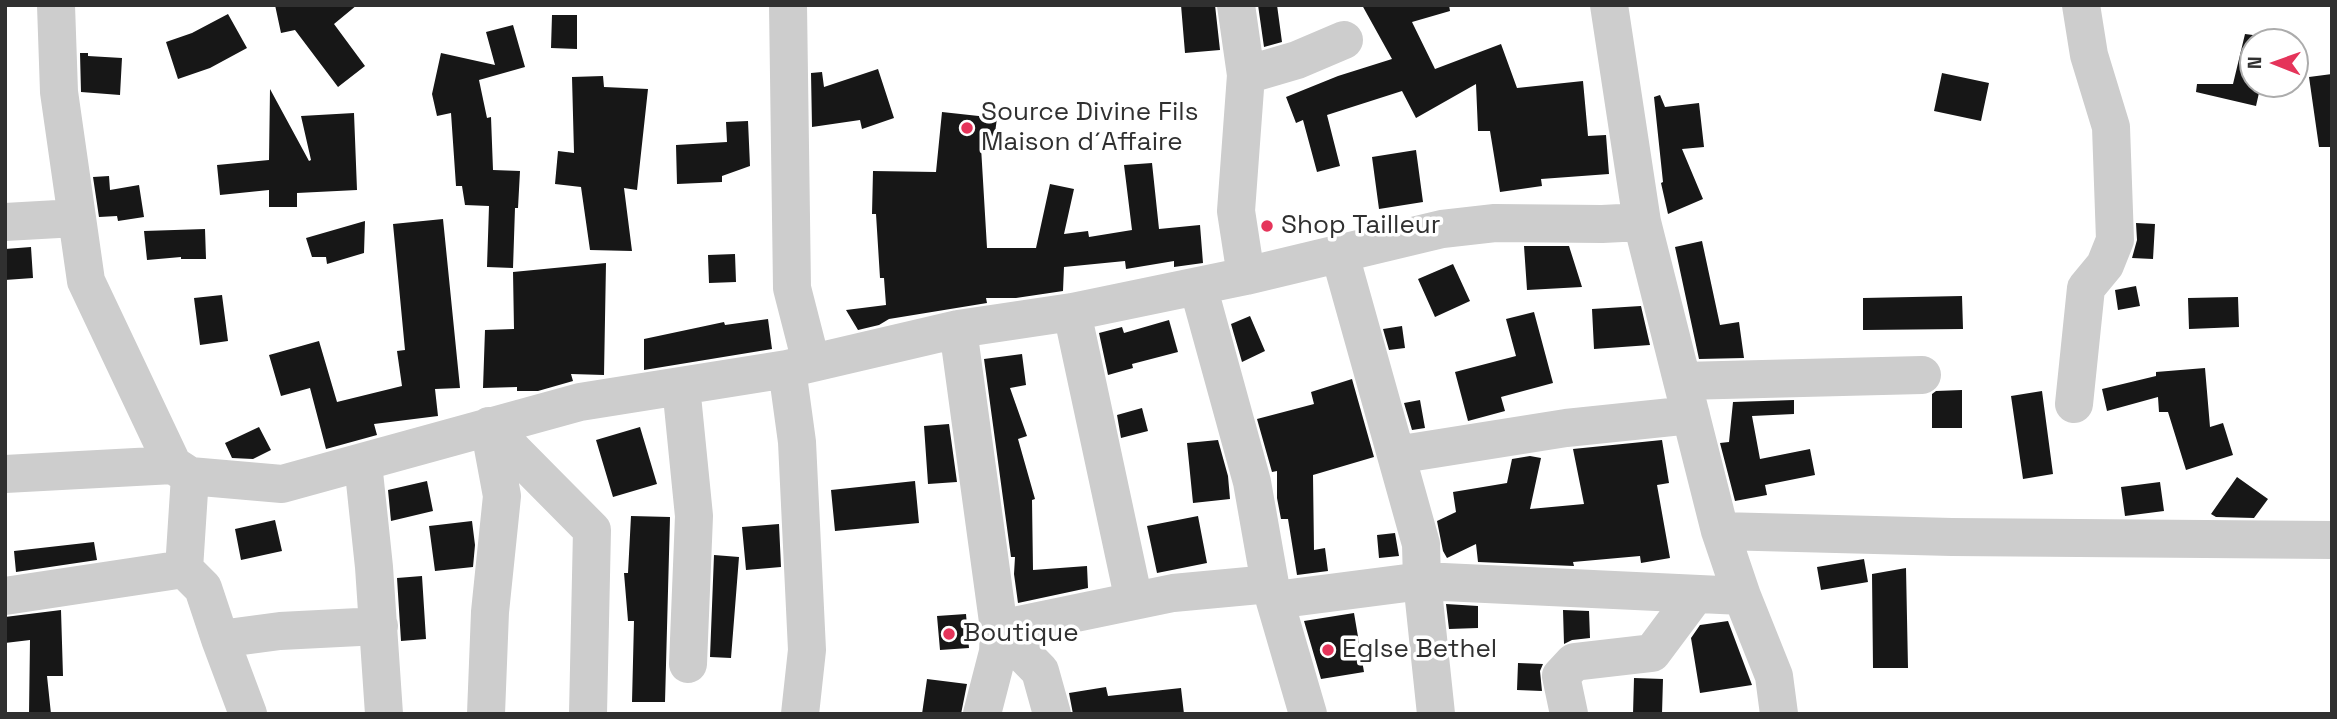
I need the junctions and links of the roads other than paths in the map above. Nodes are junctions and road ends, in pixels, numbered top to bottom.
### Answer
1 (56, 5) edge
2 (788, 5) edge
3 (1236, 5) edge
4 (1609, 5) edge
5 (2081, 5) edge
6 (1344, 40) dead end
7 (1246, 75) junction
8 (76, 218) junction
9 (5, 222) edge
10 (1642, 222) junction
11 (1340, 255) junction
12 (1246, 276) junction
13 (1198, 286) junction
14 (1072, 312) junction
15 (958, 329) junction
16 (799, 366) junction
17 (1922, 375) dead end
18 (681, 386) junction
19 (1687, 398) junction
20 (2074, 404) dead end
21 (489, 426) junction
22 (1396, 456) junction
23 (363, 463) junction
24 (182, 470) junction
25 (5, 474) edge
26 (1720, 531) junction
27 (2332, 540) edge
28 (184, 569) junction
29 (1422, 581) junction
30 (1273, 592) junction
31 (1696, 594) junction
32 (5, 596) edge
33 (1742, 596) junction
34 (1134, 601) junction
35 (379, 626) junction
36 (999, 629) junction
37 (220, 639) junction
38 (688, 664) dead end
39 (248, 714) edge
40 (384, 714) edge
41 (486, 714) edge
42 (588, 714) edge
43 (800, 714) edge
44 (982, 714) edge
45 (1052, 714) edge
46 (1308, 714) edge
47 (1436, 714) edge
48 (1569, 714) edge
49 (1779, 714) edge

1 - 8 street
2 - 16 street
3 - 7 street
4 - 10 street
5 - 20 street
6 - 7 street
7 - 12 street
8 - 9 street
8 - 24 street
10 - 11 street
10 - 19 street
11 - 12 street
11 - 22 street
12 - 13 street
13 - 14 street
13 - 30 street
14 - 15 street
14 - 34 street
15 - 16 street
15 - 36 street
16 - 18 street
16 - 43 street
17 - 19 street
18 - 21 street
18 - 38 street
19 - 22 street
19 - 26 street
21 - 23 street
21 - 41 street
21 - 42 street
22 - 29 street
23 - 24 street
23 - 35 street
24 - 25 street
24 - 28 street
26 - 27 street
26 - 33 street
28 - 32 street
28 - 37 street
29 - 30 street
29 - 31 street
29 - 47 street
30 - 34 street
30 - 46 street
31 - 33 street
31 - 48 street
33 - 49 street
34 - 36 street
35 - 37 street
35 - 40 street
36 - 44 street
36 - 45 street
37 - 39 street

